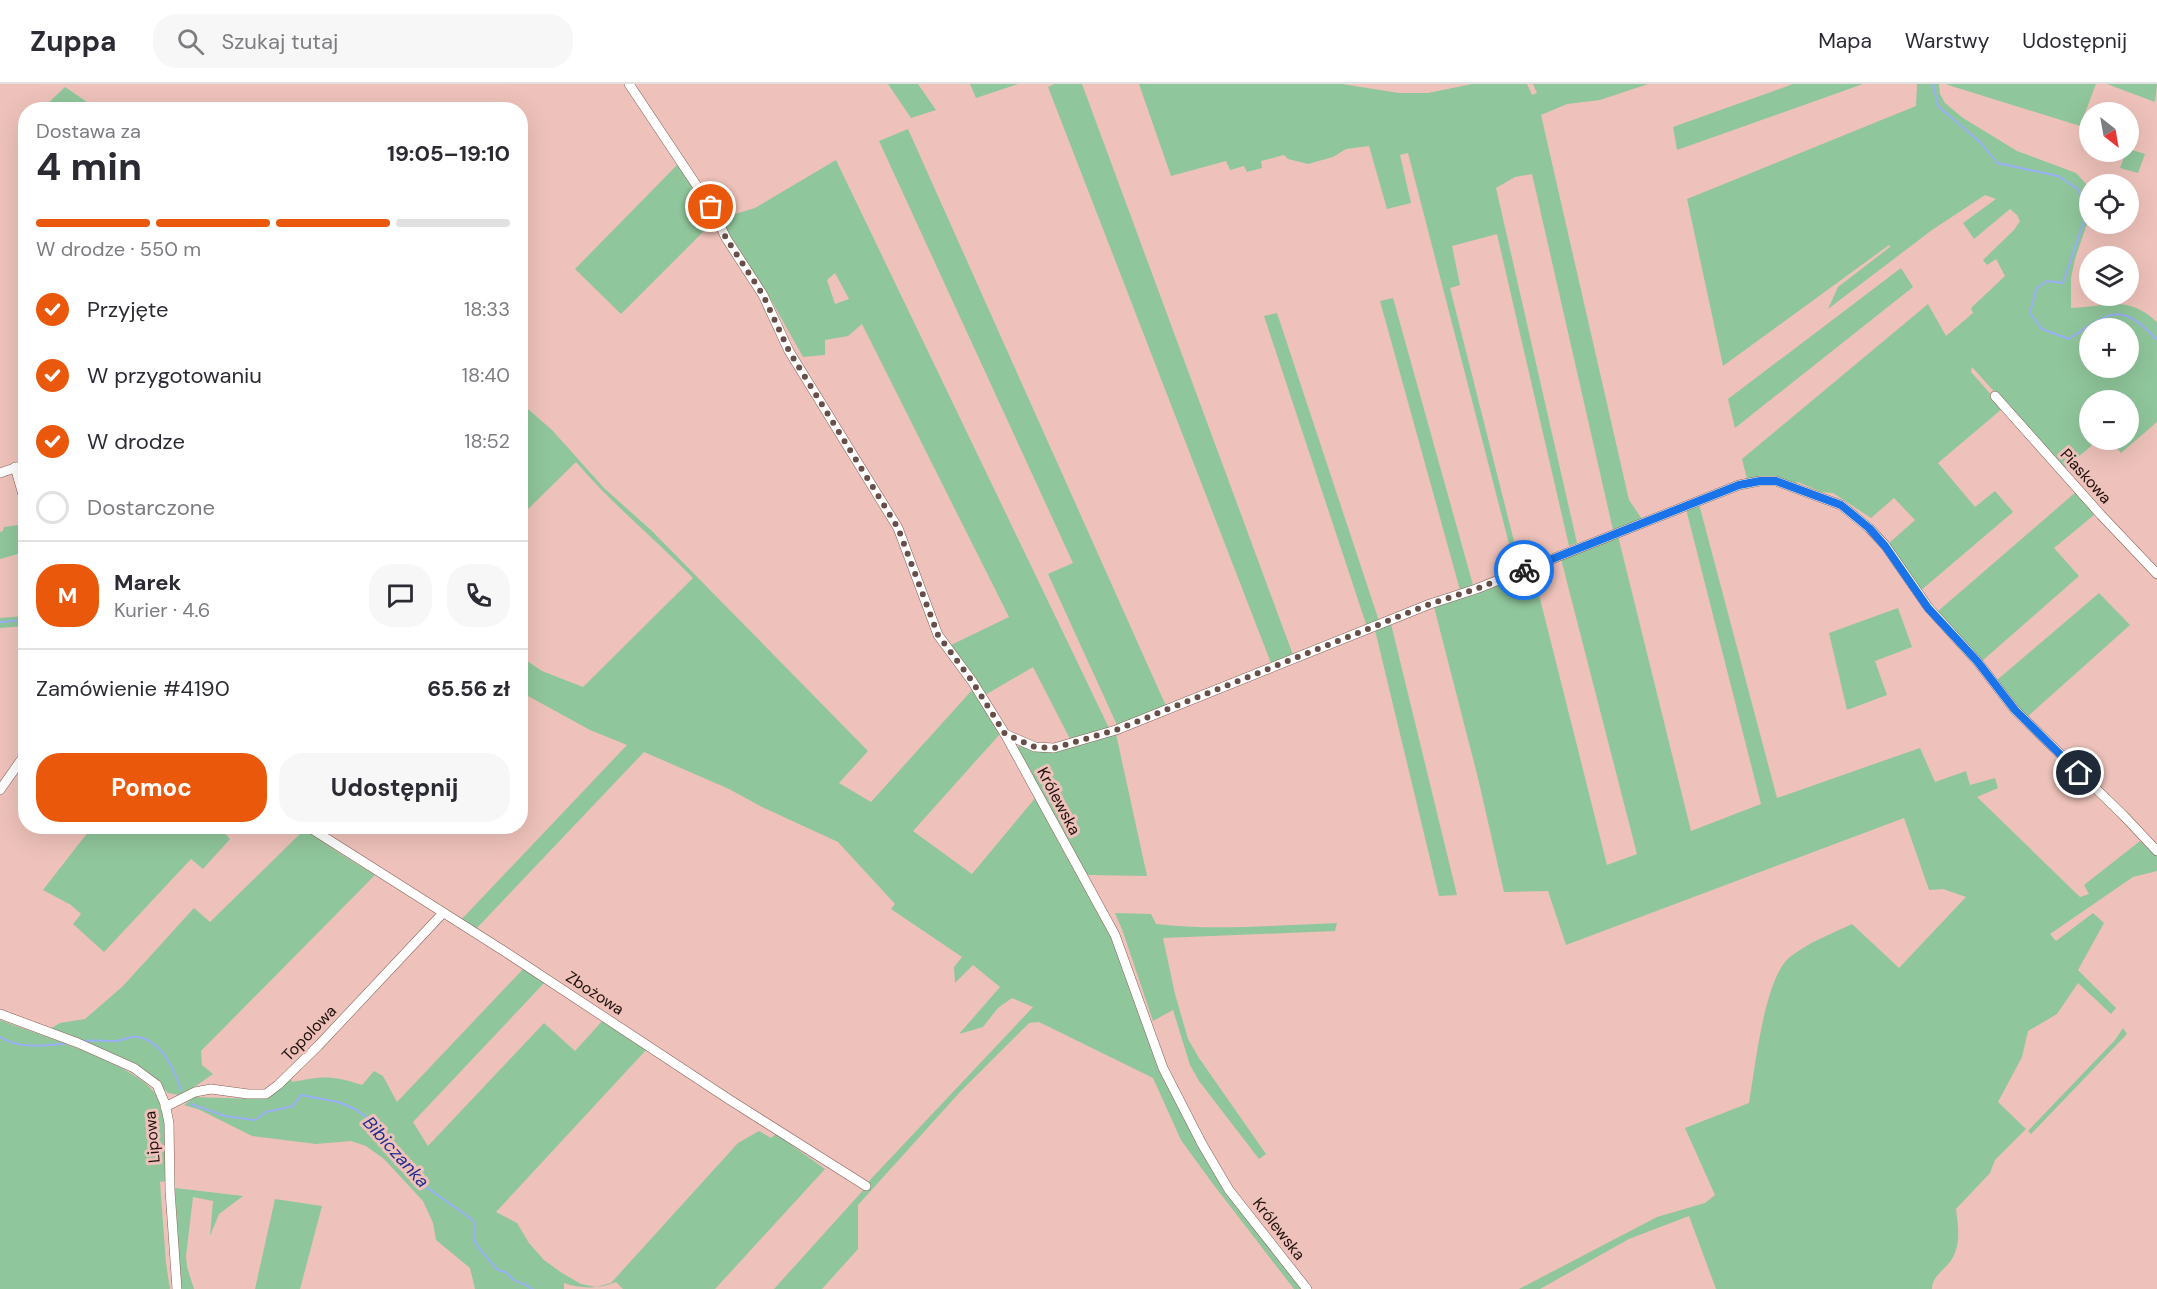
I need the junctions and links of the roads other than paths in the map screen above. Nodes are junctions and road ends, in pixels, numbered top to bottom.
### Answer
1 (629, 84) edge
2 (1995, 396) dead end
3 (18, 466) edge
4 (15, 467) junction
5 (0, 473) edge
6 (18, 478) edge
7 (2157, 574) edge
8 (1005, 734) junction
9 (18, 773) edge
10 (0, 790) edge
11 (319, 834) edge
12 (2157, 851) edge
13 (443, 914) junction
14 (0, 1014) edge
15 (165, 1107) junction
16 (866, 1186) dead end
17 (177, 1289) edge
18 (1307, 1289) edge

1 - 8 street, Królewska
2 - 7 street, Piaskowa
3 - 4 street
4 - 5 street
4 - 6 street
8 - 12 street
8 - 18 street, Królewska
9 - 10 street
11 - 13 street, Zbożowa
13 - 15 street, Topolowa
13 - 16 street, Zbożowa
14 - 15 street, Lipowa
15 - 17 street, Lipowa

